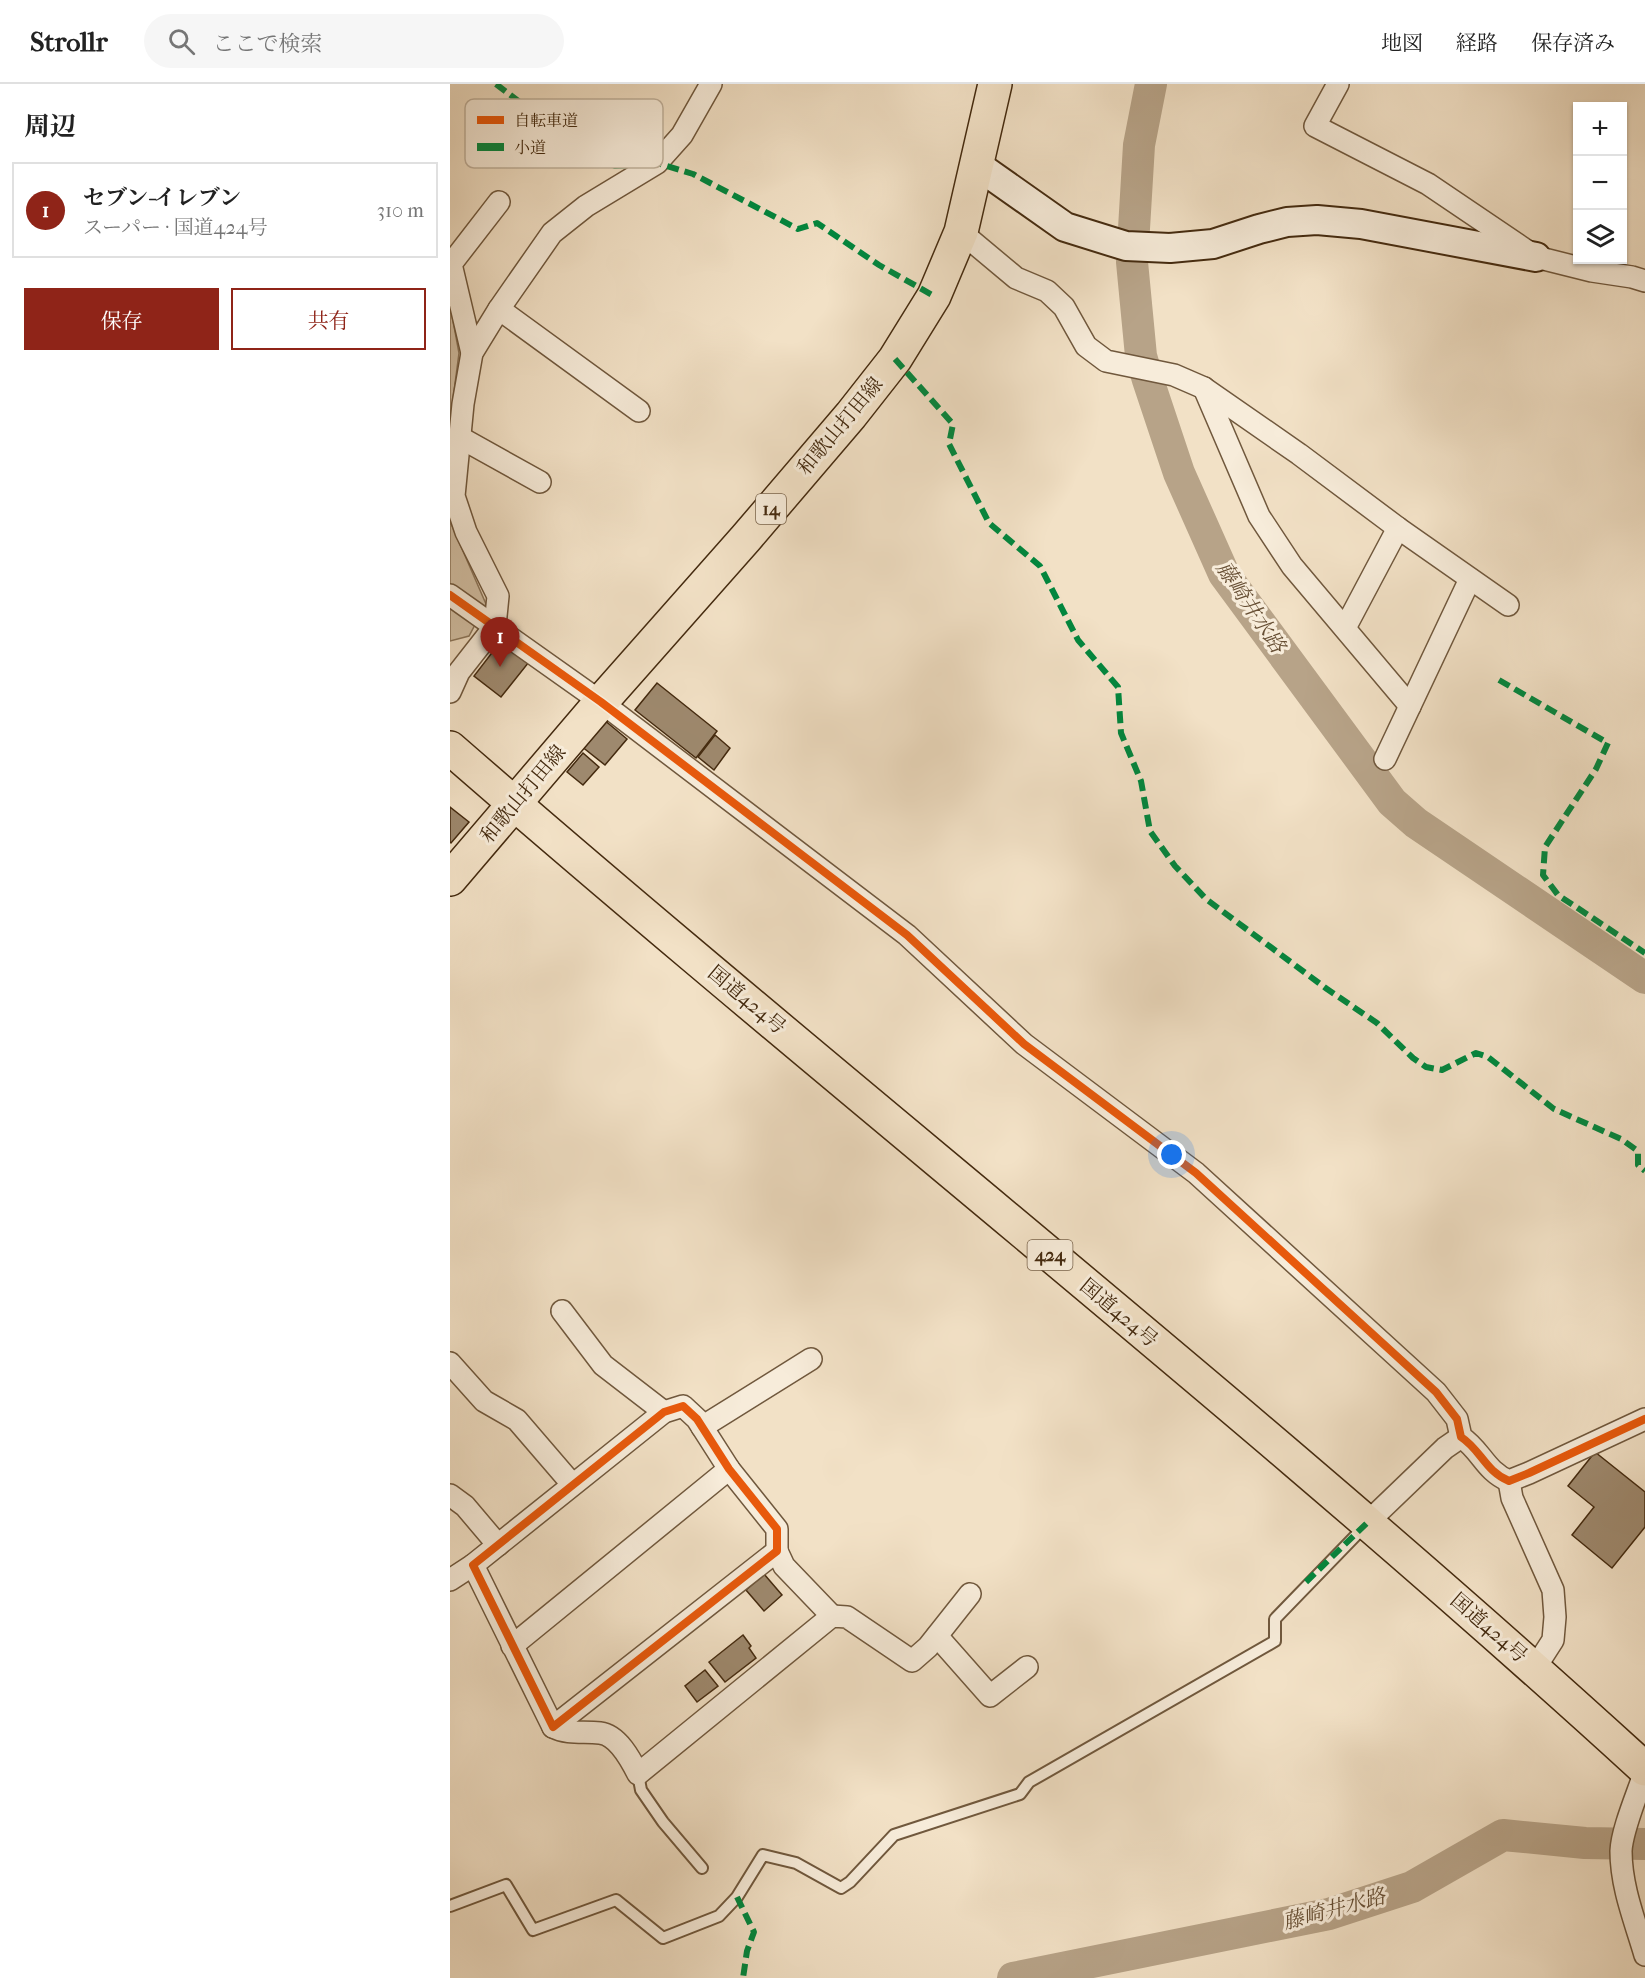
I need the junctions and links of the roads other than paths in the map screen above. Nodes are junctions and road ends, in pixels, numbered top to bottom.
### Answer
1 (711, 84) edge
2 (994, 84) edge
3 (1338, 84) edge
4 (663, 156) edge
5 (977, 165) junction
6 (649, 168) edge
7 (499, 202) dead end
8 (961, 232) junction
9 (1536, 257) junction
10 (1645, 281) edge
11 (499, 309) junction
12 (472, 353) junction
13 (1204, 388) junction
14 (639, 411) dead end
15 (461, 438) junction
16 (540, 482) dead end
17 (1398, 528) junction
18 (1470, 579) junction
19 (450, 595) edge
20 (1508, 605) dead end
21 (495, 626) junction
22 (1345, 628) junction
23 (450, 692) edge
24 (601, 702) junction
25 (1410, 706) junction
26 (450, 748) edge
27 (1385, 759) dead end
28 (515, 804) junction
29 (450, 879) edge
30 (562, 1311) dead end
31 (812, 1359) dead end
32 (450, 1363) edge
33 (664, 1412) junction
34 (1645, 1419) edge
35 (702, 1427) junction
36 (1461, 1437) junction
37 (729, 1469) junction
38 (1509, 1481) junction
39 (573, 1485) junction
40 (450, 1494) edge
41 (1368, 1522) junction
42 (498, 1545) junction
43 (777, 1551) junction
44 (473, 1565) junction
45 (450, 1580) edge
46 (970, 1594) dead end
47 (832, 1616) junction
48 (938, 1636) junction
49 (512, 1646) junction
50 (1027, 1667) dead end
51 (1535, 1668) junction
52 (553, 1727) junction
53 (1645, 1770) edge
54 (639, 1774) junction
55 (702, 1868) dead end
56 (450, 1906) edge
57 (1645, 1955) edge

1 - 4 street
2 - 5 main road, 和歌山打田線 / 14
3 - 9 street
5 - 8 main road, 和歌山打田線 / 14
5 - 9 street
6 - 11 street
7 - 12 street
8 - 13 street
8 - 24 main road, 和歌山打田線 / 14
9 - 10 street
11 - 12 street
11 - 14 street
12 - 15 street
13 - 17 street
13 - 22 street
15 - 16 street
15 - 21 street
17 - 18 street
17 - 22 street
18 - 20 street
18 - 25 street
19 - 21 street
21 - 23 street
21 - 24 street
22 - 25 street
24 - 28 main road, 和歌山打田線 / 14
24 - 36 street
25 - 27 street
26 - 28 main road, 国道424号 / 424
28 - 29 main road, 和歌山打田線 / 14
28 - 41 main road, 国道424号 / 424
30 - 33 street
31 - 35 street
32 - 39 street
33 - 35 street
33 - 39 street
34 - 38 street
35 - 37 street
36 - 38 street
36 - 41 street
37 - 43 street
37 - 49 street
38 - 51 street
39 - 42 street
40 - 42 street
41 - 51 main road, 国道424号 / 424
41 - 56 lane
42 - 44 street
43 - 47 street
43 - 52 street
44 - 45 street
44 - 49 street
46 - 48 street
47 - 48 street
47 - 54 street
48 - 50 street
49 - 52 street
51 - 53 main road, 国道424号 / 424
52 - 54 street
53 - 57 street
54 - 55 lane

